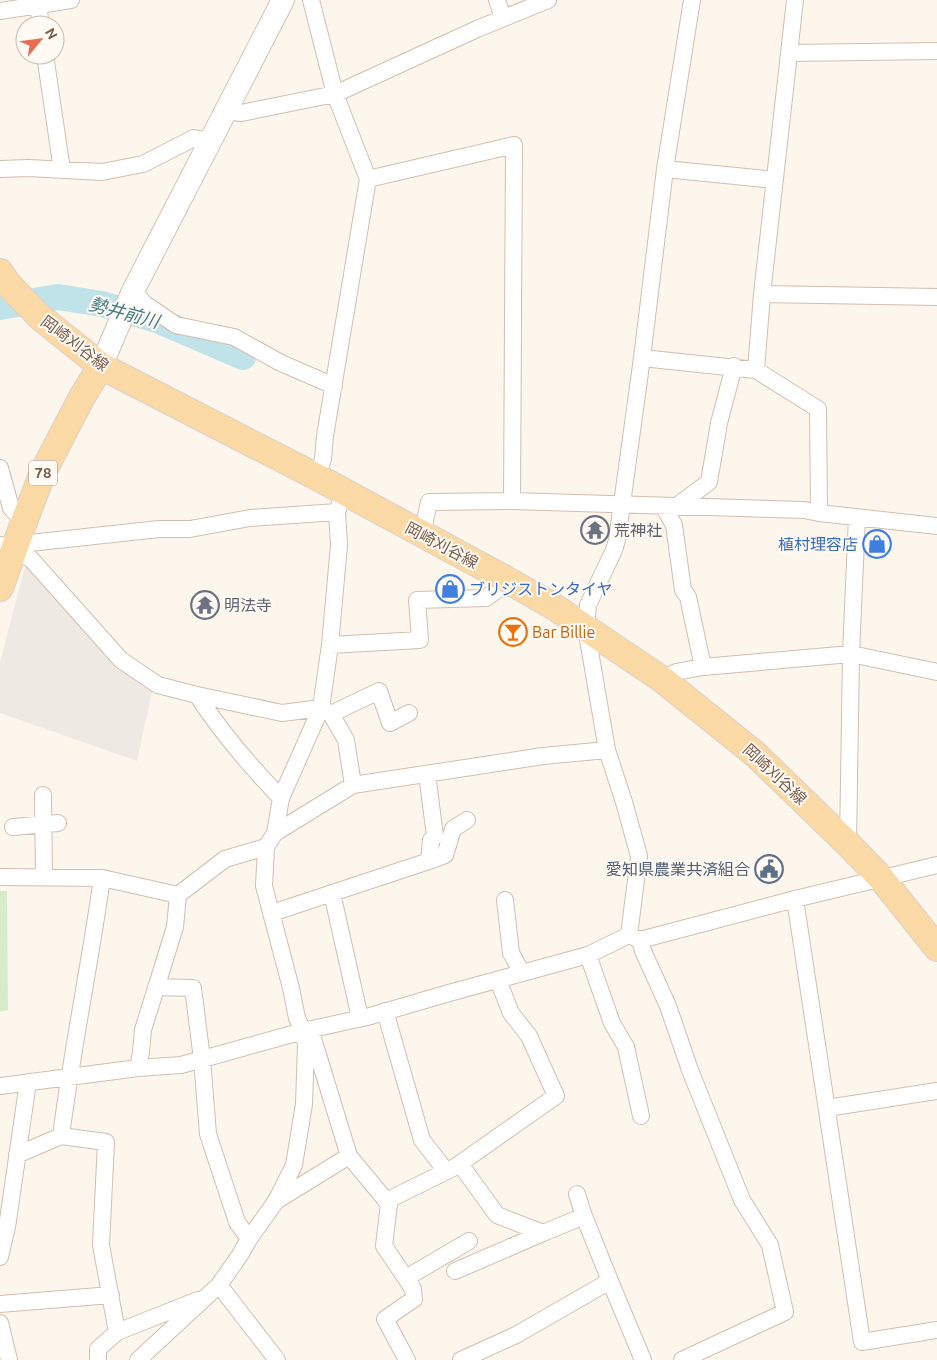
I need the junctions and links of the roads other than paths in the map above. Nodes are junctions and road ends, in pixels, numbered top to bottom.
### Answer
1 (71, 0) edge
2 (282, 0) edge
3 (311, 0) edge
4 (497, 0) edge
5 (548, 0) edge
6 (692, 0) edge
7 (795, 0) edge
8 (38, 6) junction
9 (0, 11) edge
10 (39, 15) edge
11 (503, 18) junction
12 (937, 51) edge
13 (789, 53) junction
14 (46, 65) edge
15 (335, 94) junction
16 (226, 111) junction
17 (210, 141) junction
18 (0, 169) edge
19 (665, 169) junction
20 (62, 170) junction
21 (368, 179) junction
22 (775, 180) junction
23 (0, 272) edge
24 (133, 291) junction
25 (762, 294) junction
26 (937, 297) edge
27 (642, 358) junction
28 (101, 366) junction
29 (734, 366) junction
30 (756, 370) junction
31 (334, 386) junction
32 (0, 468) edge
33 (317, 477) junction
34 (512, 501) junction
35 (340, 502) junction
36 (622, 505) junction
37 (670, 506) junction
38 (819, 513) junction
39 (857, 517) junction
40 (24, 522) junction
41 (937, 526) edge
42 (422, 534) junction
43 (7, 547) edge
44 (509, 581) junction
45 (0, 588) edge
46 (586, 628) junction
47 (330, 645) junction
48 (851, 654) junction
49 (703, 667) junction
50 (937, 672) edge
51 (662, 680) junction
52 (197, 695) junction
53 (326, 711) junction
54 (409, 714) dead end
55 (607, 750) junction
56 (427, 774) junction
57 (353, 786) junction
58 (43, 795) dead end
59 (281, 798) junction
60 (467, 820) dead end
61 (51, 824) junction
62 (12, 827) dead end
63 (275, 833) junction
64 (848, 844) junction
65 (266, 847) junction
66 (429, 861) junction
67 (937, 865) edge
68 (0, 877) edge
69 (44, 877) junction
70 (102, 878) junction
71 (881, 878) junction
72 (332, 893) junction
73 (178, 895) junction
74 (796, 899) junction
75 (504, 900) dead end
76 (272, 913) junction
77 (635, 937) junction
78 (937, 948) edge
79 (588, 955) junction
80 (522, 973) junction
81 (498, 980) junction
82 (156, 988) junction
83 (385, 1011) junction
84 (360, 1018) junction
85 (307, 1030) junction
86 (202, 1059) junction
87 (138, 1068) junction
88 (69, 1077) junction
89 (28, 1082) junction
90 (0, 1086) edge
91 (937, 1091) edge
92 (827, 1108) junction
93 (641, 1116) dead end
94 (61, 1136) junction
95 (17, 1155) junction
96 (348, 1156) junction
97 (453, 1168) junction
98 (576, 1194) dead end
99 (276, 1200) junction
100 (386, 1201) junction
101 (585, 1220) junction
102 (543, 1233) junction
103 (249, 1238) junction
104 (469, 1241) dead end
105 (0, 1257) edge
106 (455, 1271) dead end
107 (406, 1278) junction
108 (610, 1281) junction
109 (218, 1286) junction
110 (111, 1295) junction
111 (205, 1298) junction
112 (0, 1304) edge
113 (0, 1323) edge
114 (937, 1330) edge
115 (118, 1332) junction
116 (9, 1360) edge
117 (98, 1360) edge
118 (138, 1360) edge
119 (277, 1360) edge
120 (407, 1360) edge
121 (461, 1360) edge
122 (643, 1360) edge
123 (682, 1360) edge

1 - 8 street
2 - 16 street
3 - 15 street
4 - 11 street
5 - 11 street
6 - 19 street
7 - 13 street
8 - 9 street
8 - 10 street
11 - 15 street
12 - 13 street
13 - 22 street
14 - 20 street
15 - 16 street
15 - 21 street
16 - 17 street
17 - 20 street
17 - 24 street
18 - 20 street
19 - 22 street
19 - 27 street
21 - 31 street
21 - 34 street
22 - 25 street
23 - 28 main road, 岡崎刈谷線
24 - 28 street
24 - 31 street
25 - 26 street
25 - 30 street
27 - 29 street
27 - 36 street
28 - 33 main road, 岡崎刈谷線
28 - 40 main road, 78
29 - 30 street
29 - 37 street
30 - 38 street
31 - 33 street
32 - 40 street
33 - 35 main road, 岡崎刈谷線
34 - 36 street
34 - 42 street
35 - 42 main road, 岡崎刈谷線
35 - 43 street
35 - 47 street
36 - 37 street
36 - 46 street
37 - 38 street
37 - 49 street
38 - 39 street
39 - 41 street
39 - 48 street
40 - 43 main road, 78
42 - 44 main road, 岡崎刈谷線
43 - 45 main road, 78
43 - 52 street
44 - 46 main road, 岡崎刈谷線
44 - 47 street
46 - 51 main road, 岡崎刈谷線
46 - 55 street
47 - 53 street
48 - 49 street
48 - 50 street
48 - 64 street
49 - 51 street
51 - 64 main road, 岡崎刈谷線
52 - 53 street
52 - 59 street
53 - 54 street
53 - 57 street
53 - 59 street
55 - 56 street
55 - 77 street
56 - 57 street
56 - 66 street
57 - 63 street
58 - 61 street
59 - 63 street
60 - 66 street
61 - 62 street
61 - 69 street
63 - 65 street
64 - 71 main road, 岡崎刈谷線
65 - 73 street
65 - 76 street
66 - 72 street
67 - 71 street
68 - 69 street
69 - 70 street
70 - 73 street
70 - 88 street
71 - 74 street
71 - 78 main road, 岡崎刈谷線
72 - 76 street
72 - 84 street
73 - 82 street
74 - 77 street
74 - 92 street
75 - 80 street
76 - 85 street
77 - 79 street
77 - 123 street
79 - 80 street
79 - 93 street
80 - 81 street
81 - 83 street
81 - 97 street
82 - 86 street
82 - 87 street
83 - 84 street
83 - 97 street
84 - 85 street
85 - 86 street
85 - 96 street
85 - 99 street
86 - 87 street
86 - 103 street
87 - 88 street
88 - 89 street
88 - 94 street
89 - 90 street
89 - 95 street
91 - 92 street
92 - 114 street
94 - 95 street
94 - 110 street
95 - 105 street
96 - 99 street
96 - 100 street
97 - 100 street
97 - 102 street
98 - 101 street
99 - 103 street
100 - 107 street
101 - 102 street
101 - 108 street
102 - 106 street
103 - 109 street
104 - 107 street
107 - 120 street
108 - 121 street
108 - 122 street
109 - 111 street
109 - 119 street
110 - 112 street
110 - 115 street
111 - 115 street
111 - 118 street
113 - 116 street
115 - 117 street

